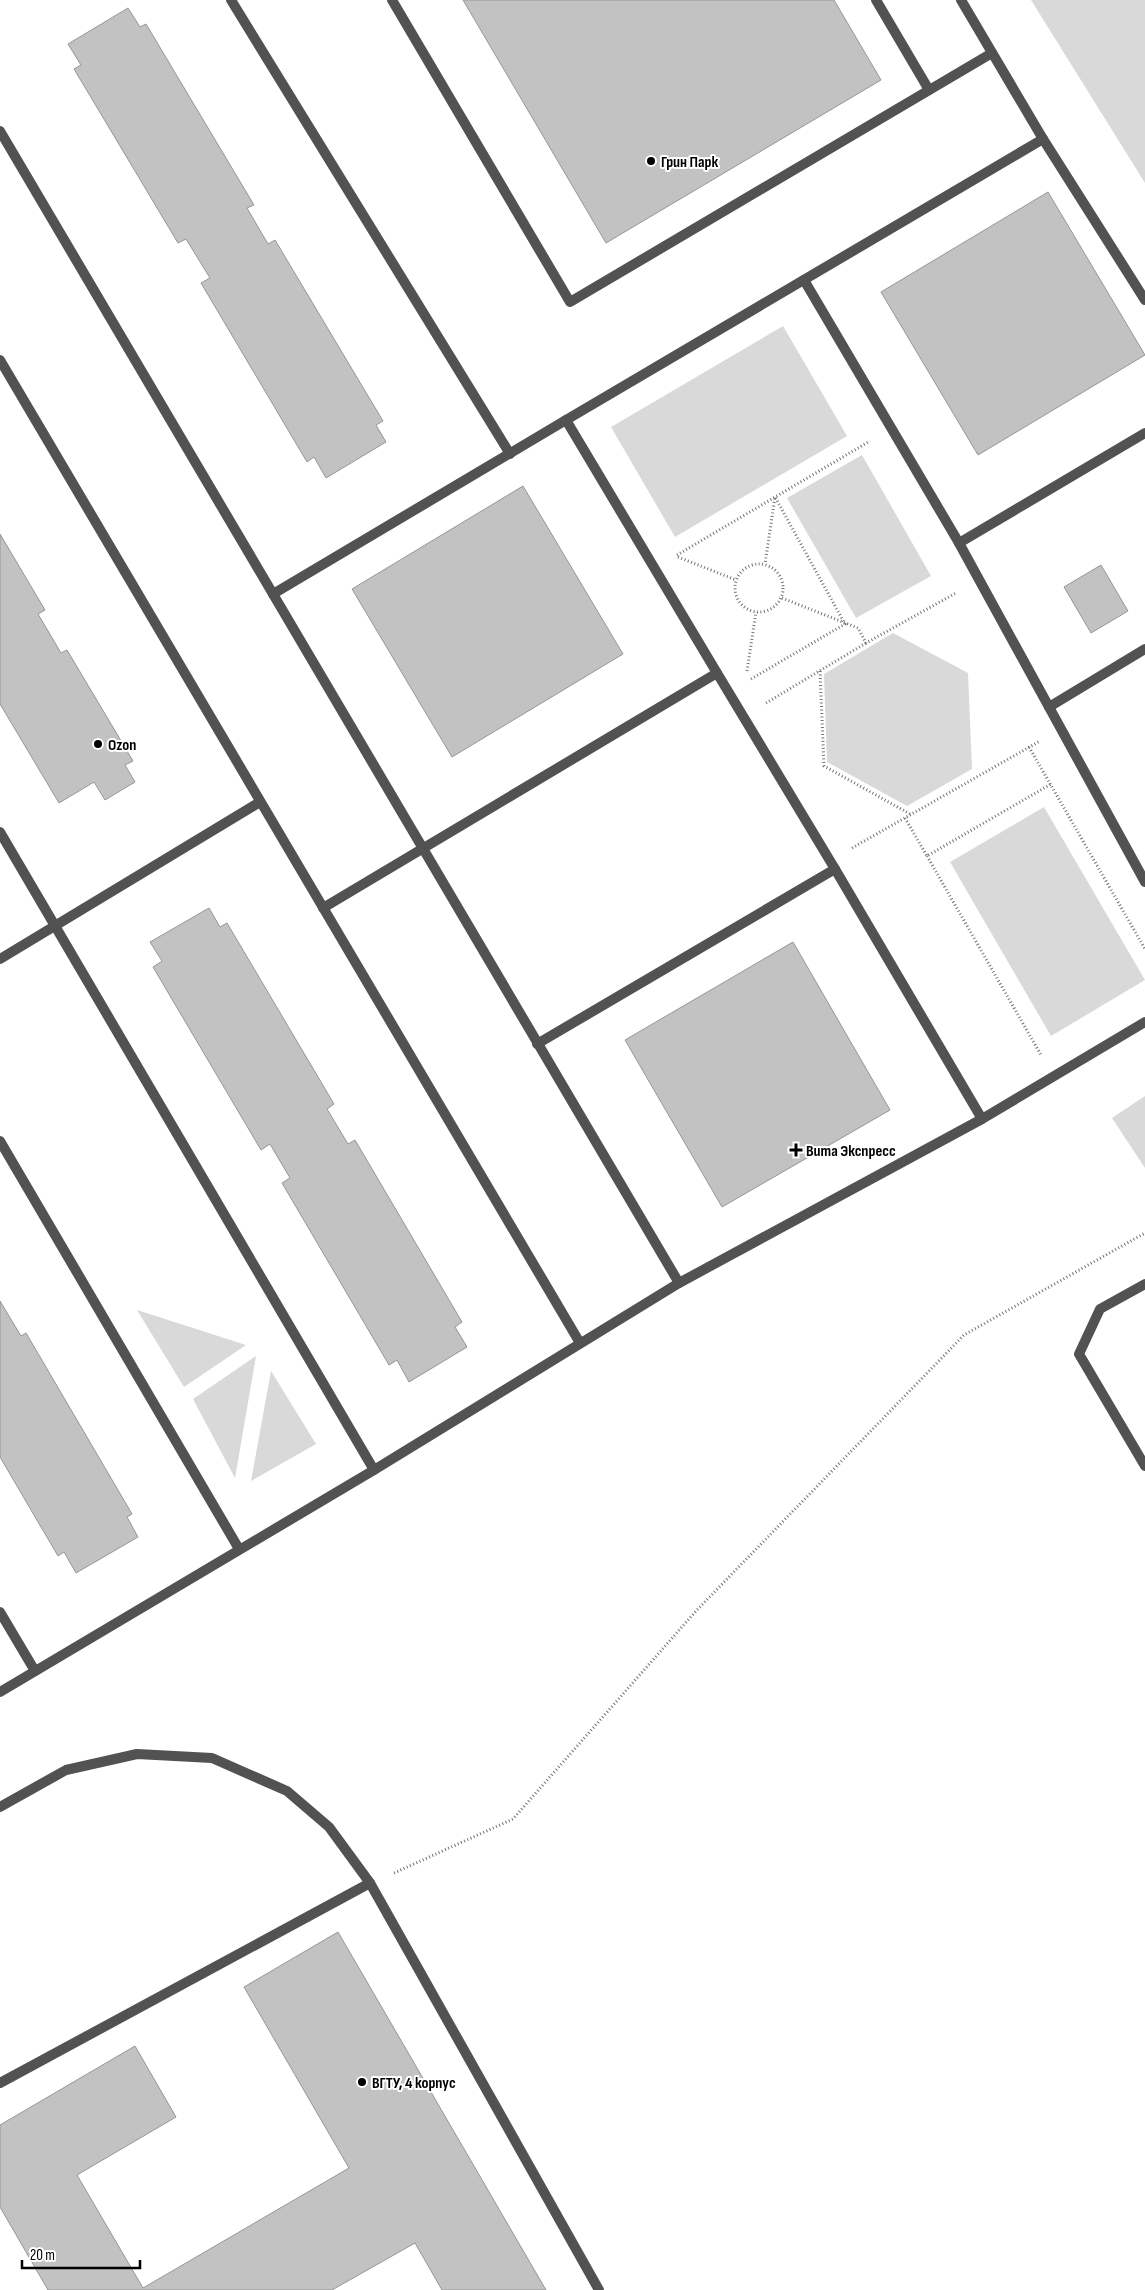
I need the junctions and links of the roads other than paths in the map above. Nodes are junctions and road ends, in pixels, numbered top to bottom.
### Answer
1 (231, 0) edge
2 (392, 0) edge
3 (876, 0) edge
4 (961, 0) edge
5 (992, 53) junction
6 (929, 90) junction
7 (0, 131) edge
8 (1043, 139) junction
9 (804, 280) junction
10 (1145, 300) edge
11 (0, 360) edge
12 (566, 420) junction
13 (1145, 433) edge
14 (510, 454) junction
15 (959, 543) junction
16 (273, 594) junction
17 (1145, 649) edge
18 (717, 673) junction
19 (1049, 707) junction
20 (260, 802) junction
21 (0, 832) edge
22 (422, 848) junction
23 (832, 865) junction
24 (1145, 882) edge
25 (323, 908) junction
26 (55, 926) junction
27 (0, 959) edge
28 (1145, 1022) edge
29 (537, 1044) junction
30 (982, 1119) junction
31 (0, 1141) edge
32 (679, 1283) junction
33 (1145, 1284) edge
34 (580, 1344) junction
35 (1145, 1466) edge
36 (374, 1470) junction
37 (240, 1549) junction
38 (0, 1612) edge
39 (35, 1671) junction
40 (0, 1692) edge
41 (0, 1807) edge
42 (370, 1883) junction
43 (0, 2083) edge
44 (599, 2290) edge

1 - 14 lane
2 - 6 lane
3 - 6 lane
4 - 5 lane
5 - 6 lane
5 - 8 lane
7 - 16 lane
8 - 9 lane
8 - 10 lane
9 - 12 lane
9 - 15 lane
11 - 20 lane
12 - 14 lane
12 - 18 lane
13 - 15 lane
14 - 16 lane
15 - 19 lane
16 - 22 lane
17 - 19 lane
18 - 22 lane
18 - 23 lane
19 - 24 lane
20 - 25 lane
20 - 26 lane
21 - 26 lane
22 - 25 lane
22 - 29 lane
23 - 29 lane
23 - 30 lane
25 - 34 lane
26 - 27 lane
26 - 36 lane
28 - 30 lane
29 - 32 lane
30 - 32 lane
31 - 37 lane
32 - 34 lane
33 - 35 lane
34 - 36 lane
36 - 37 lane
37 - 39 lane
38 - 39 lane
39 - 40 lane
41 - 42 lane
42 - 43 lane
42 - 44 lane

